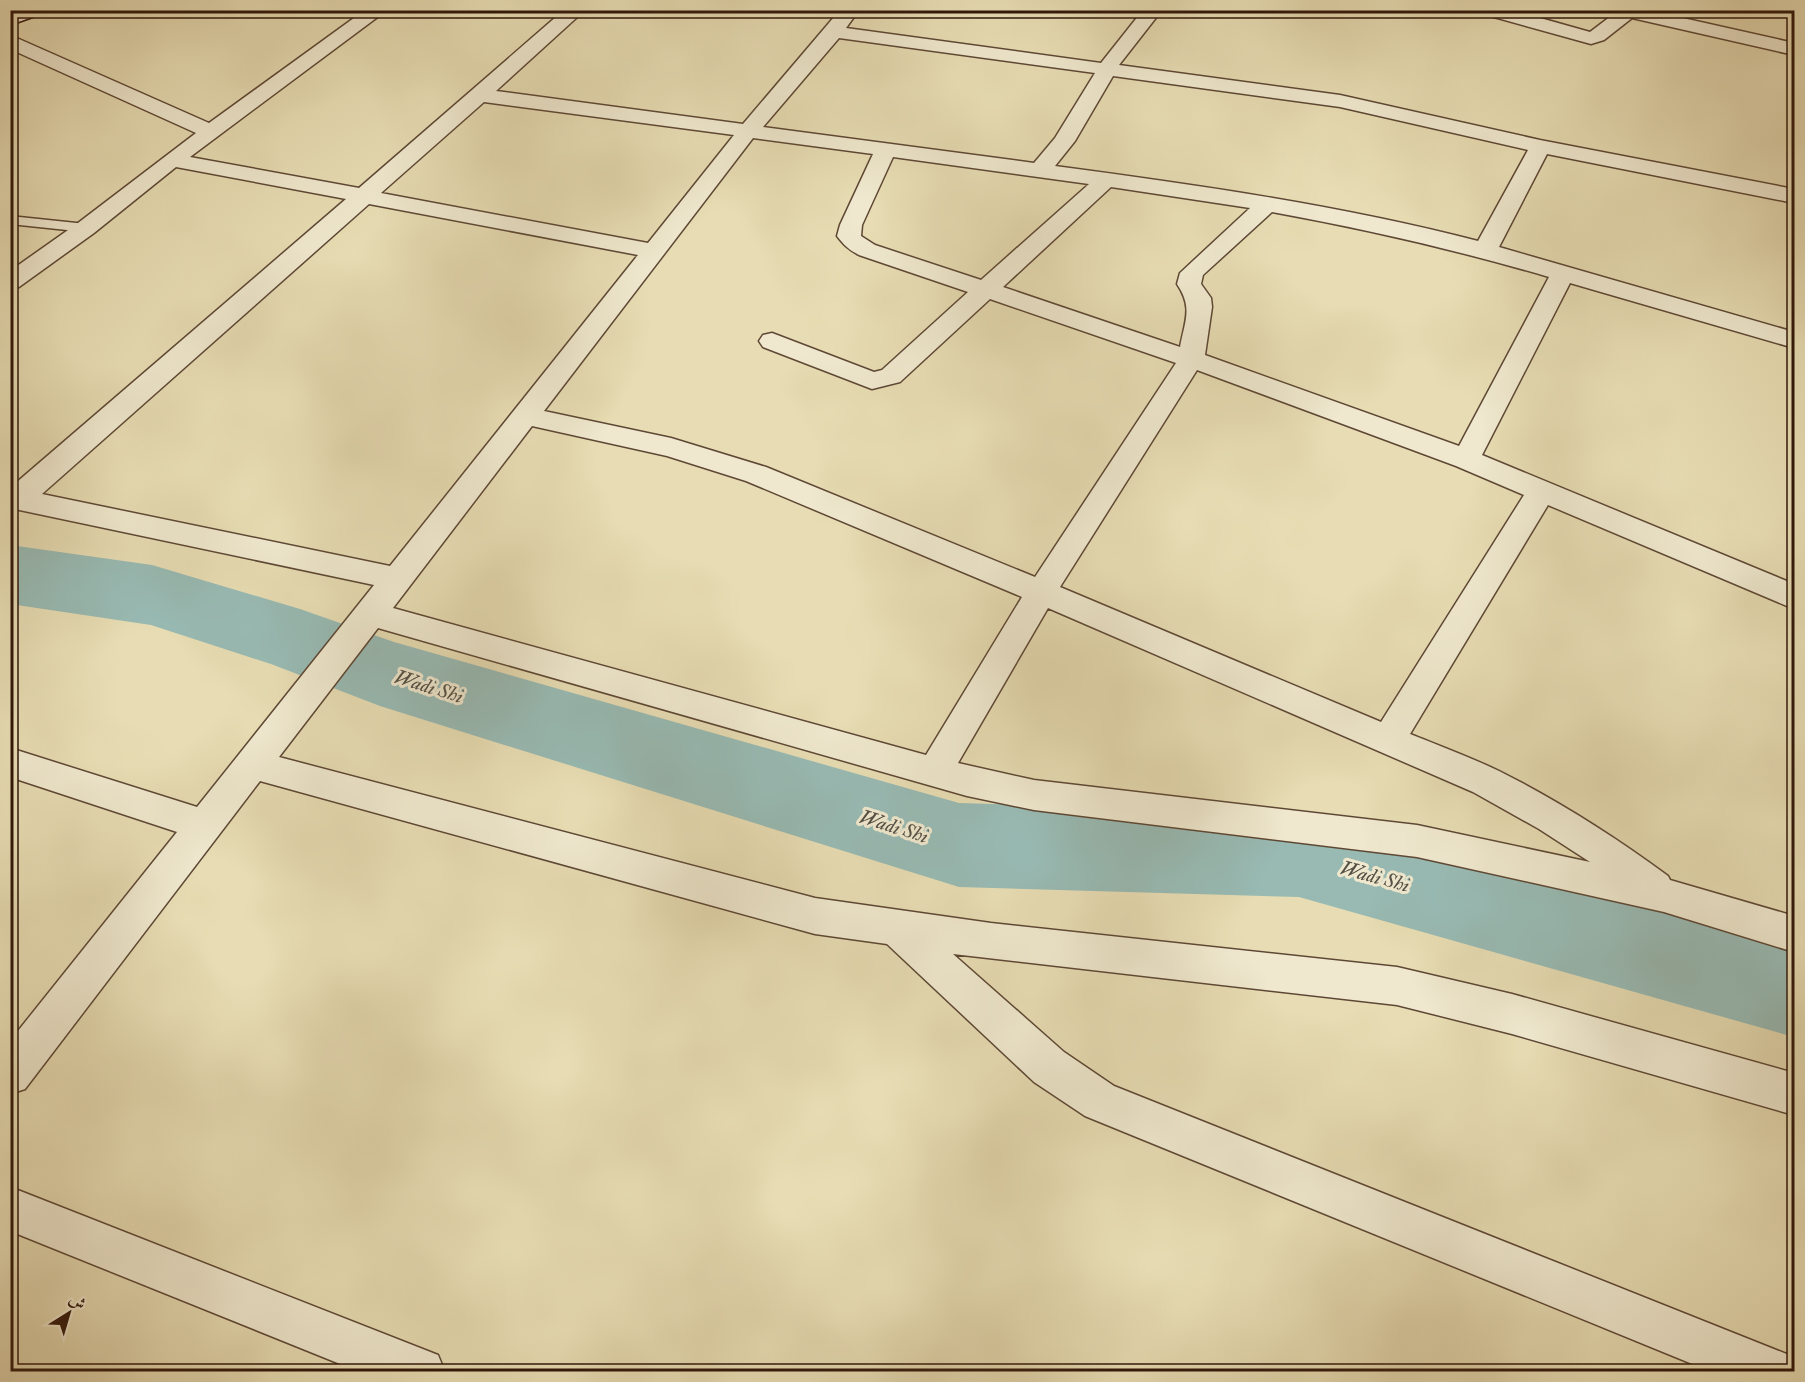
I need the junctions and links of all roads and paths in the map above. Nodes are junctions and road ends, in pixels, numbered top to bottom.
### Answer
1 (35, 10) edge
2 (378, 10) edge
3 (576, 10) edge
4 (850, 10) edge
5 (1153, 10) edge
6 (1489, 10) edge
7 (1630, 11) edge
8 (10, 20) edge
9 (834, 32) junction
10 (12, 43) edge
11 (1794, 49) edge
12 (1106, 71) junction
13 (480, 94) junction
14 (749, 130) junction
15 (211, 132) junction
16 (1540, 146) junction
17 (886, 149) junction
18 (172, 160) junction
19 (1039, 171) junction
20 (1106, 180) junction
21 (364, 196) junction
22 (1794, 196) edge
23 (1267, 205) junction
24 (10, 220) edge
25 (86, 228) junction
26 (655, 251) junction
27 (1485, 251) junction
28 (1563, 272) junction
29 (10, 282) edge
30 (987, 291) junction
31 (772, 340) dead end
32 (1794, 340) edge
33 (1191, 359) junction
34 (526, 416) junction
35 (1466, 459) junction
36 (1542, 490) junction
37 (14, 499) edge
38 (398, 579) junction
39 (1041, 592) junction
40 (1794, 597) edge
41 (371, 614) junction
42 (1388, 740) junction
43 (10, 762) edge
44 (254, 765) junction
45 (935, 771) junction
46 (206, 826) junction
47 (1664, 895) junction
48 (897, 928) junction
49 (1794, 934) edge
50 (10, 1074) edge
51 (1794, 1094) edge
52 (10, 1209) edge
53 (421, 1371) edge
54 (1772, 1371) edge

1 - 8 street
2 - 15 street
3 - 13 street
4 - 9 street
5 - 12 street
6 - 7 street
7 - 11 street
9 - 12 street
9 - 14 street
10 - 15 street
12 - 16 street
12 - 19 street
13 - 14 street
13 - 21 street
14 - 17 street
14 - 26 street
15 - 18 street
16 - 22 street
16 - 27 street
17 - 19 street
17 - 30 street
18 - 21 street
18 - 25 street
19 - 20 street
20 - 23 street
20 - 30 street
21 - 26 street
21 - 37 street
23 - 27 street
23 - 33 street
24 - 25 lane
25 - 29 street
26 - 34 street
27 - 28 street
28 - 32 street
28 - 35 street
30 - 31 street
30 - 33 street
33 - 35 street
33 - 39 street
34 - 38 street
34 - 39 street
35 - 36 street
36 - 40 street
36 - 42 street
37 - 38 street
38 - 41 street
39 - 42 street
39 - 45 street
41 - 44 street
41 - 45 street
42 - 47 street
43 - 46 street
44 - 46 street
44 - 48 street
45 - 47 street
46 - 50 street
47 - 49 street
48 - 51 street
48 - 54 street
52 - 53 street

